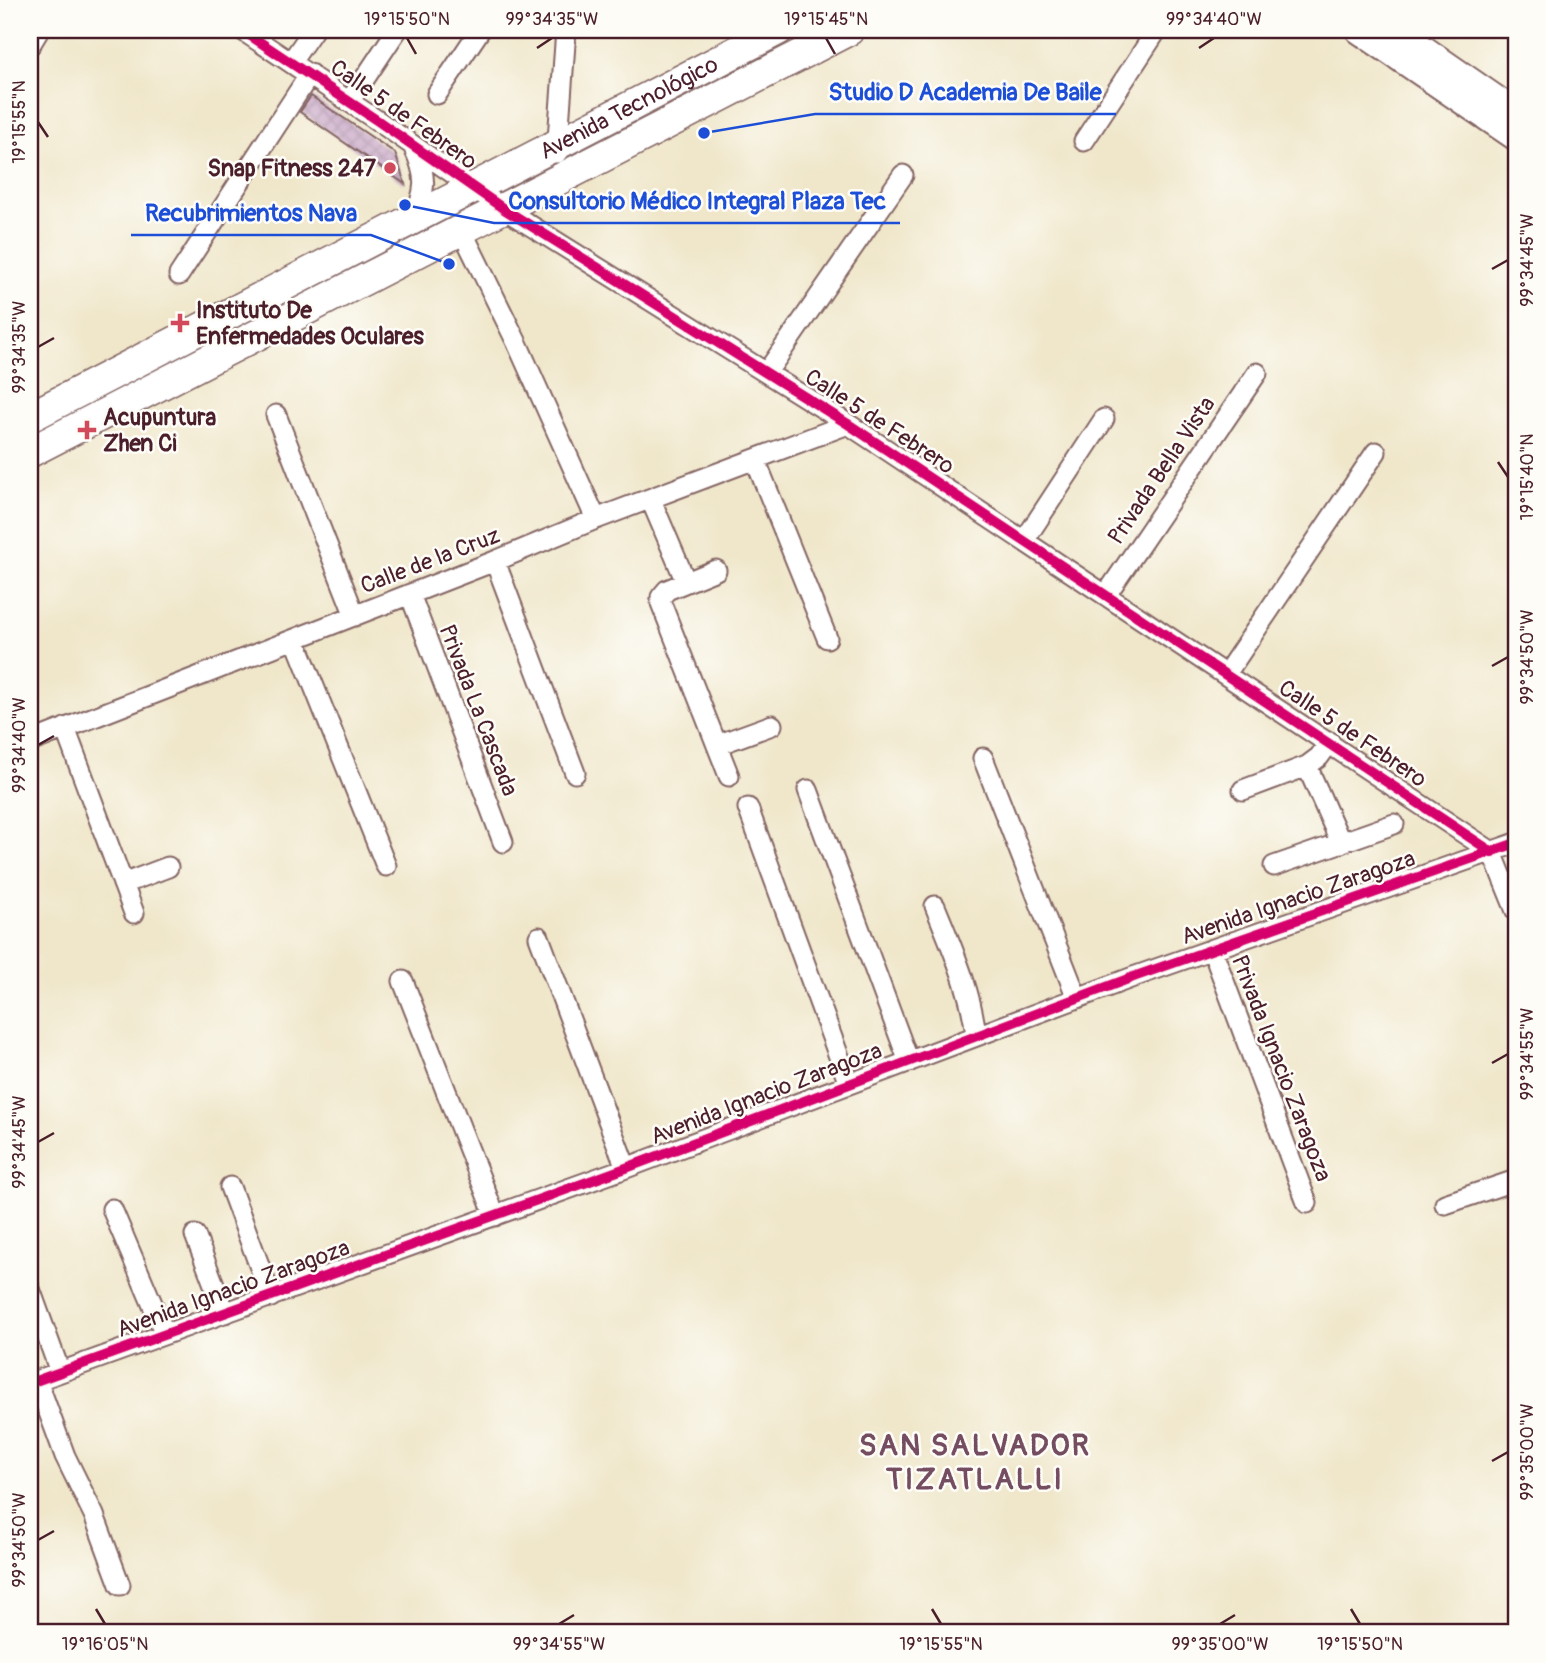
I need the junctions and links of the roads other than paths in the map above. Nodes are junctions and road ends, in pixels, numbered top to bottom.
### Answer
1 (39, 30) edge
2 (242, 30) edge
3 (313, 30) edge
4 (397, 30) edge
5 (480, 30) edge
6 (566, 30) edge
7 (778, 30) edge
8 (849, 30) edge
9 (1157, 30) edge
10 (1359, 30) edge
11 (1396, 30) edge
12 (30, 45) edge
13 (291, 62) junction
14 (310, 74) junction
15 (437, 94) dead end
16 (349, 102) junction
17 (1516, 113) edge
18 (1516, 137) edge
19 (1084, 141) dead end
20 (558, 146) junction
21 (414, 147) junction
22 (903, 175) dead end
23 (555, 182) junction
24 (473, 188) junction
25 (504, 209) junction
26 (413, 220) junction
27 (462, 231) junction
28 (178, 275) dead end
29 (767, 372) junction
30 (1257, 373) dead end
31 (276, 415) dead end
32 (30, 417) edge
33 (1104, 419) dead end
34 (848, 425) junction
35 (30, 452) edge
36 (1376, 452) dead end
37 (755, 458) junction
38 (651, 500) junction
39 (596, 519) junction
40 (1024, 541) junction
41 (495, 561) junction
42 (716, 570) dead end
43 (686, 582) junction
44 (410, 594) junction
45 (1106, 595) junction
46 (355, 616) junction
47 (827, 638) dead end
48 (295, 639) junction
49 (1226, 674) junction
50 (772, 725) dead end
51 (65, 728) junction
52 (30, 742) edge
53 (1330, 742) junction
54 (717, 745) junction
55 (983, 758) dead end
56 (1307, 766) junction
57 (575, 773) dead end
58 (729, 776) dead end
59 (808, 790) dead end
60 (1243, 790) dead end
61 (748, 808) dead end
62 (1394, 824) dead end
63 (503, 842) dead end
64 (1341, 843) junction
65 (1516, 843) edge
66 (1492, 852) junction
67 (386, 866) dead end
68 (1274, 866) dead end
69 (168, 867) dead end
70 (123, 884) junction
71 (935, 906) dead end
72 (1516, 911) edge
73 (134, 913) dead end
74 (539, 937) dead end
75 (1212, 949) junction
76 (402, 981) dead end
77 (1077, 998) junction
78 (976, 1035) junction
79 (909, 1062) junction
80 (849, 1084) junction
81 (626, 1168) junction
82 (1516, 1180) edge
83 (230, 1187) dead end
84 (1307, 1203) dead end
85 (1445, 1204) dead end
86 (111, 1209) dead end
87 (495, 1216) junction
88 (195, 1235) dead end
89 (30, 1289) edge
90 (271, 1297) junction
91 (225, 1313) junction
92 (164, 1334) junction
93 (60, 1372) junction
94 (34, 1382) edge
95 (120, 1585) dead end

1 - 12 street
2 - 13 street, Calle 5 de Febrero
3 - 13 street
4 - 16 street
5 - 15 street
6 - 20 street
7 - 20 main road, Avenida Tecnológico
8 - 23 main road, Avenida Tecnológico
9 - 19 street
10 - 18 main road
11 - 17 main road
13 - 14 street, Calle 5 de Febrero
14 - 16 street, Calle 5 de Febrero
14 - 28 street
16 - 21 street, Calle 5 de Febrero
20 - 23 street
20 - 24 main road, Avenida Tecnológico
21 - 24 street, Calle 5 de Febrero
21 - 26 street
22 - 29 street
23 - 25 main road, Avenida Tecnológico
24 - 25 street, Calle 5 de Febrero
24 - 26 main road, Avenida Tecnológico
25 - 27 main road, Avenida Tecnológico
25 - 29 street, Calle 5 de Febrero
26 - 32 main road, Avenida Tecnológico
27 - 35 main road, Avenida Tecnológico
27 - 39 street
29 - 34 street, Calle 5 de Febrero
30 - 45 street, Privada Bella Vista
31 - 46 street
33 - 40 street
34 - 37 street, Calle de la Cruz
34 - 40 street, Calle 5 de Febrero
36 - 49 street
37 - 38 street, Calle de la Cruz
37 - 47 street
38 - 39 street, Calle de la Cruz
38 - 43 street
39 - 41 street, Calle de la Cruz
40 - 45 street, Calle 5 de Febrero
41 - 44 street, Calle de la Cruz
41 - 57 street
42 - 43 street
43 - 54 street
44 - 46 street, Calle de la Cruz
44 - 63 street, Privada La Cascada
45 - 49 street, Calle 5 de Febrero
46 - 48 street, Calle de la Cruz
48 - 51 street, Calle de la Cruz
48 - 67 street
49 - 53 street, Calle 5 de Febrero
50 - 54 street
51 - 52 street, Calle de la Cruz
51 - 70 street
53 - 56 street
53 - 66 street, Calle 5 de Febrero
54 - 58 street
55 - 77 street
56 - 60 street
56 - 64 street
59 - 79 street
61 - 80 street
62 - 64 street
64 - 68 street
65 - 66 street, Avenida Ignacio Zaragoza
66 - 72 street
66 - 75 street, Avenida Ignacio Zaragoza
69 - 70 street
70 - 73 street
71 - 78 street
74 - 81 street
75 - 77 street, Avenida Ignacio Zaragoza
75 - 84 street, Privada Ignacio Zaragoza
76 - 87 street
77 - 78 street, Avenida Ignacio Zaragoza
78 - 79 street, Avenida Ignacio Zaragoza
79 - 80 street, Avenida Ignacio Zaragoza
80 - 81 street, Avenida Ignacio Zaragoza
81 - 87 street, Avenida Ignacio Zaragoza
82 - 85 street
83 - 90 street
86 - 92 street
87 - 90 street, Avenida Ignacio Zaragoza
88 - 91 street
89 - 93 street
90 - 91 street, Avenida Ignacio Zaragoza
91 - 92 street, Avenida Ignacio Zaragoza
92 - 93 street, Avenida Ignacio Zaragoza
93 - 94 street, Avenida Ignacio Zaragoza
94 - 95 street

